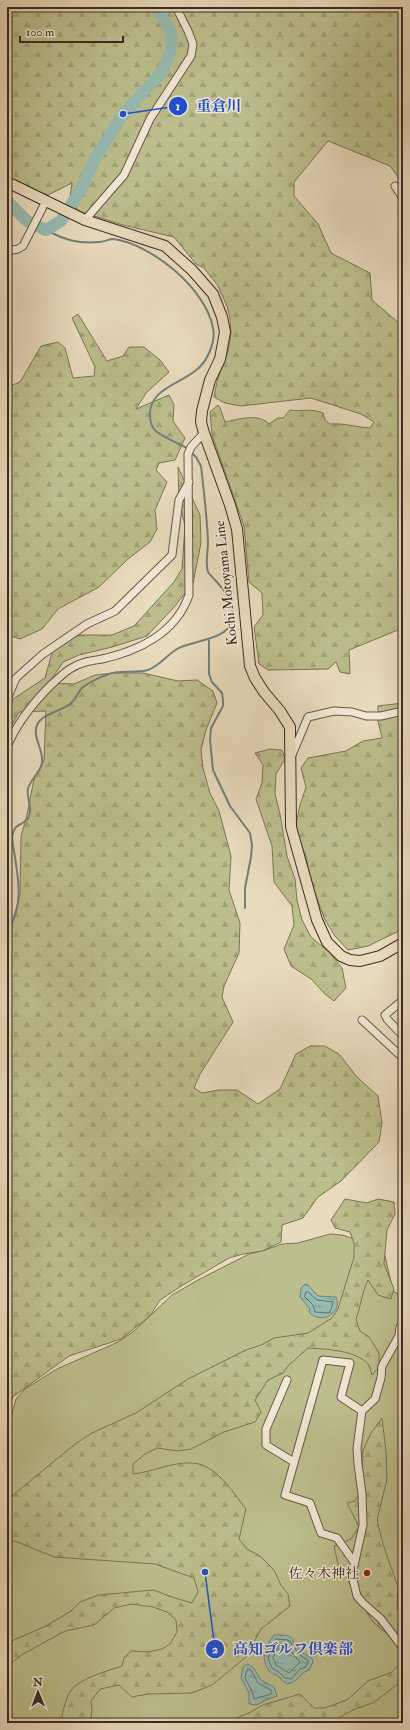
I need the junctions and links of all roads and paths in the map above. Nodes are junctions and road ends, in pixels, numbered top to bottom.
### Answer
1 (176, 7) edge
2 (7, 182) edge
3 (394, 186) dead end
4 (403, 198) edge
5 (46, 201) junction
6 (82, 219) junction
7 (7, 251) edge
8 (204, 434) junction
9 (189, 482) junction
10 (7, 699) edge
11 (403, 711) edge
12 (7, 747) edge
13 (291, 756) junction
14 (403, 944) edge
15 (403, 1000) edge
16 (362, 1020) dead end
17 (403, 1036) edge
18 (403, 1058) edge
19 (400, 1327) dead end
20 (287, 1380) dead end
21 (362, 1411) junction
22 (294, 1462) junction
23 (354, 1562) junction
24 (403, 1648) edge

1 - 6 street
2 - 5 main road, Kochi Motoyama Line
3 - 4 street
5 - 6 main road, Kochi Motoyama Line
5 - 7 street
6 - 8 main road, Kochi Motoyama Line
8 - 9 street
8 - 13 main road, Kochi Motoyama Line
9 - 10 street
9 - 12 street
11 - 13 street
13 - 14 main road, Kochi Motoyama Line
15 - 17 street
16 - 18 street
19 - 21 street
20 - 22 street
21 - 22 street
21 - 23 street
22 - 23 street
23 - 24 street

